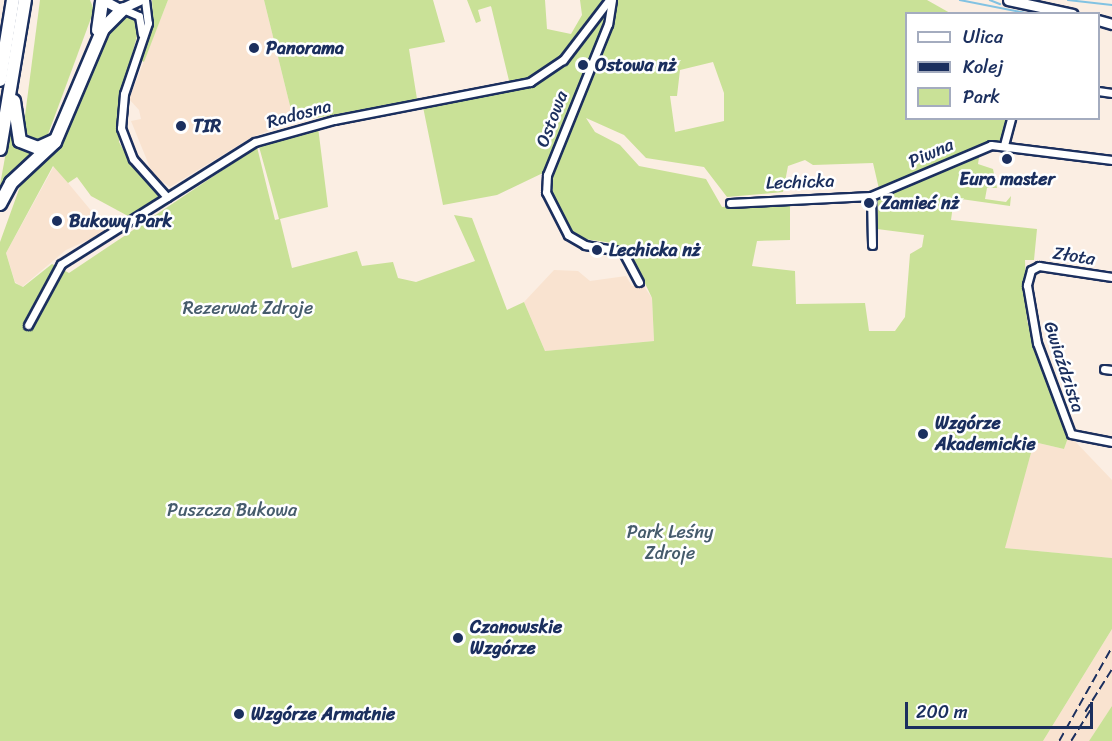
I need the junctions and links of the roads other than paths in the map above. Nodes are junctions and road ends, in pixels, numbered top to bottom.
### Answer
1 (25, 0) edge
2 (103, 0) edge
3 (139, 0) edge
4 (145, 0) edge
5 (610, 0) edge
6 (1008, 0) edge
7 (12, 6) edge
8 (123, 9) junction
9 (1067, 12) edge
10 (139, 48) junction
11 (0, 53) edge
12 (92, 54) junction
13 (14, 62) junction
14 (0, 80) edge
15 (1010, 120) edge
16 (59, 133) junction
17 (1004, 146) junction
18 (0, 149) edge
19 (1112, 160) edge
20 (871, 196) junction
21 (167, 197) junction
22 (730, 203) dead end
23 (0, 204) edge
24 (872, 245) dead end
25 (1032, 268) joint
26 (1112, 277) edge
27 (639, 282) dead end
28 (28, 325) dead end
29 (1112, 442) edge

1 - 13 highway
2 - 8 main road
2 - 12 highway
3 - 8 main road
4 - 10 street
5 - 21 street, Radosna
5 - 27 street, Ostowa
6 - 9 main road
7 - 11 highway
7 - 14 highway
8 - 10 street
8 - 12 highway
10 - 21 street
12 - 16 highway
13 - 16 highway
13 - 18 highway
15 - 17 street
16 - 23 highway
17 - 19 street, Piwna
17 - 20 street, Piwna
20 - 22 street, Lechicka
20 - 24 street
21 - 28 street, Radosna
25 - 26 street, Złota
25 - 29 street, Gwiaździsta

